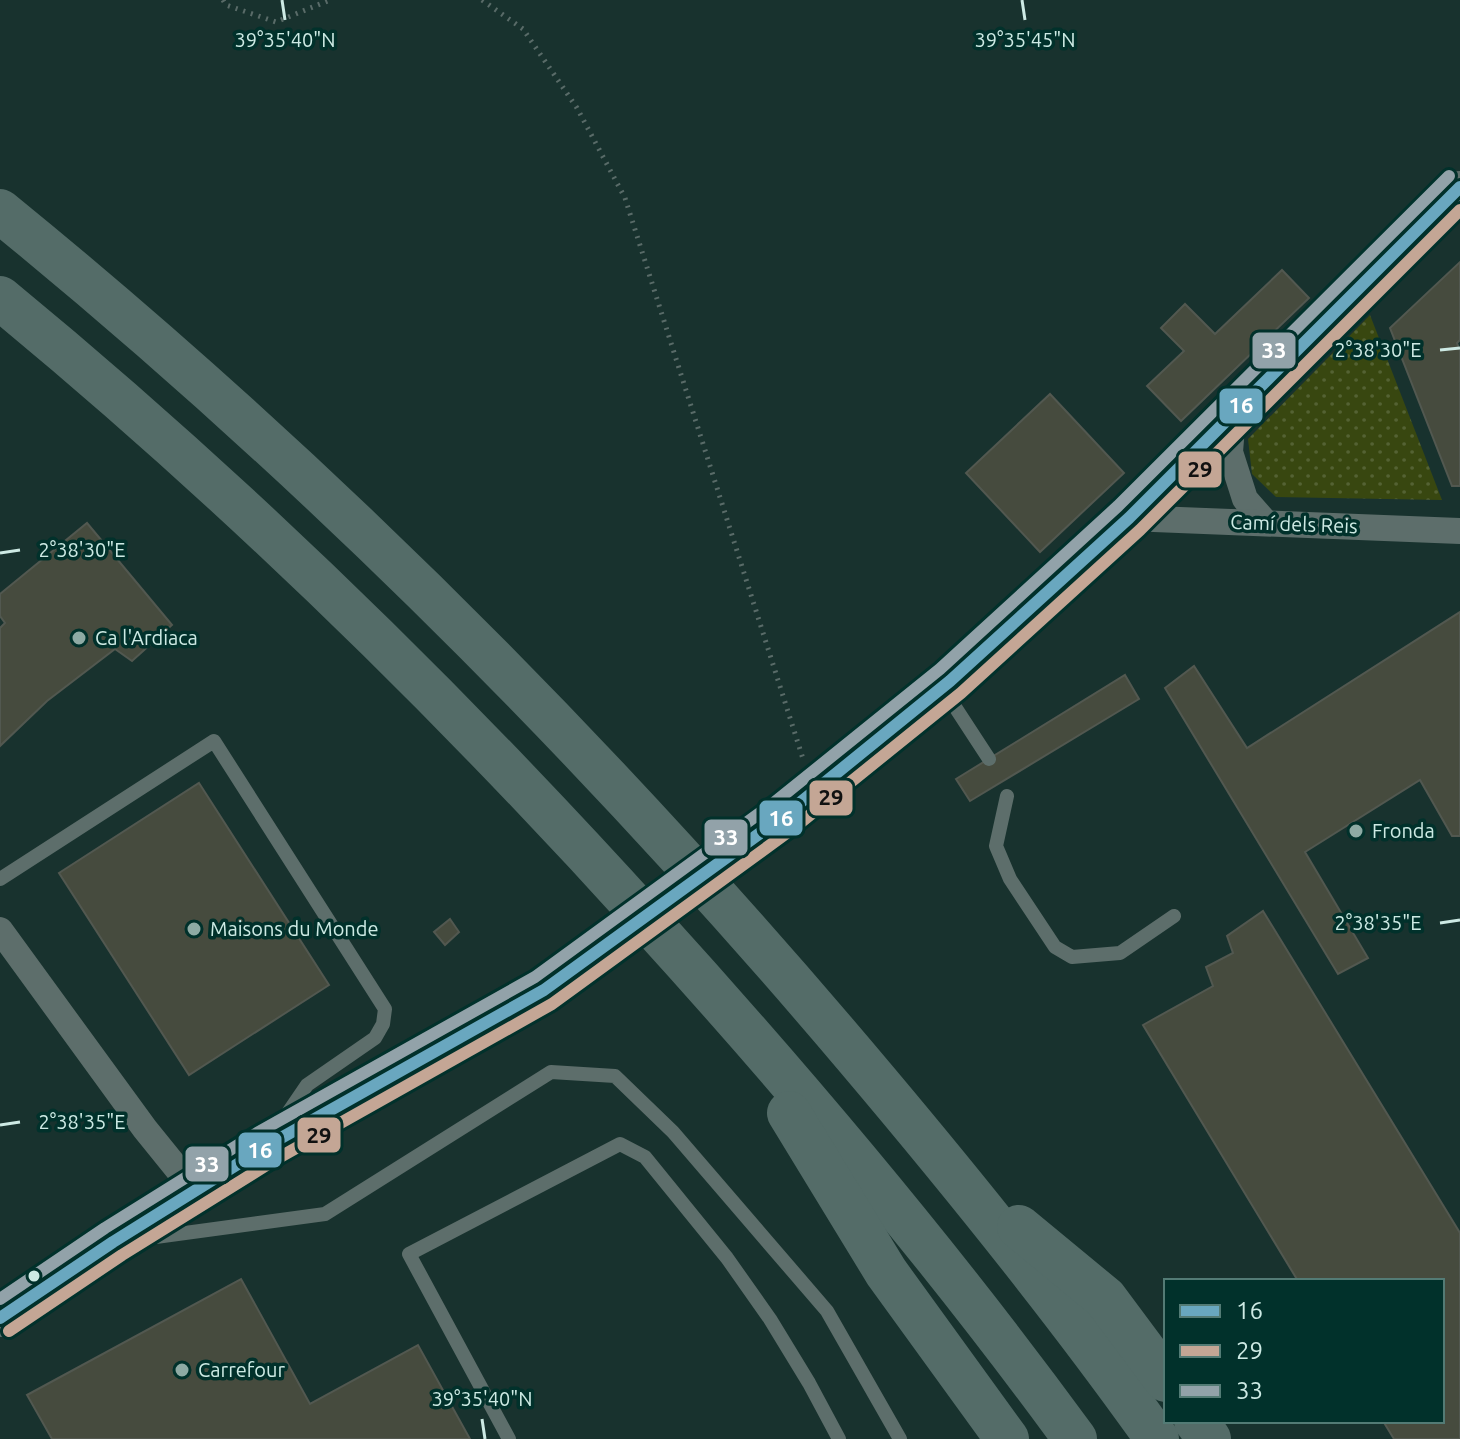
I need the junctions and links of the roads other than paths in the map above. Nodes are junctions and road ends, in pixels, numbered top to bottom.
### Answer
1 (1460, 187) edge
2 (0, 211) edge
3 (0, 298) edge
4 (1233, 414) junction
5 (1129, 518) junction
6 (1266, 523) junction
7 (1460, 531) edge
8 (942, 687) junction
9 (989, 759) dead end
10 (1007, 796) dead end
11 (799, 804) joint
12 (0, 879) edge
13 (1174, 916) dead end
14 (0, 930) edge
15 (716, 995) junction
16 (265, 1147) junction
17 (955, 1176) junction
18 (196, 1192) junction
19 (113, 1242) junction
20 (0, 1318) edge
21 (1164, 1377) edge
22 (509, 1439) edge
23 (839, 1439) edge
24 (900, 1439) edge
25 (1007, 1439) edge
26 (1075, 1439) edge
27 (1157, 1439) edge

1 - 4 street
2 - 17 highway
3 - 15 highway
4 - 5 street
4 - 6 street
5 - 6 street, Camí dels Reis
5 - 8 street
6 - 7 street, Camí dels Reis
8 - 9 lane
8 - 11 street
10 - 13 lane
11 - 16 main road, bridge
12 - 16 lane
14 - 18 street
15 - 25 highway
15 - 26 highway
16 - 18 main road
17 - 21 highway
17 - 27 highway
18 - 19 main road
19 - 20 main road
19 - 24 lane
22 - 23 lane

